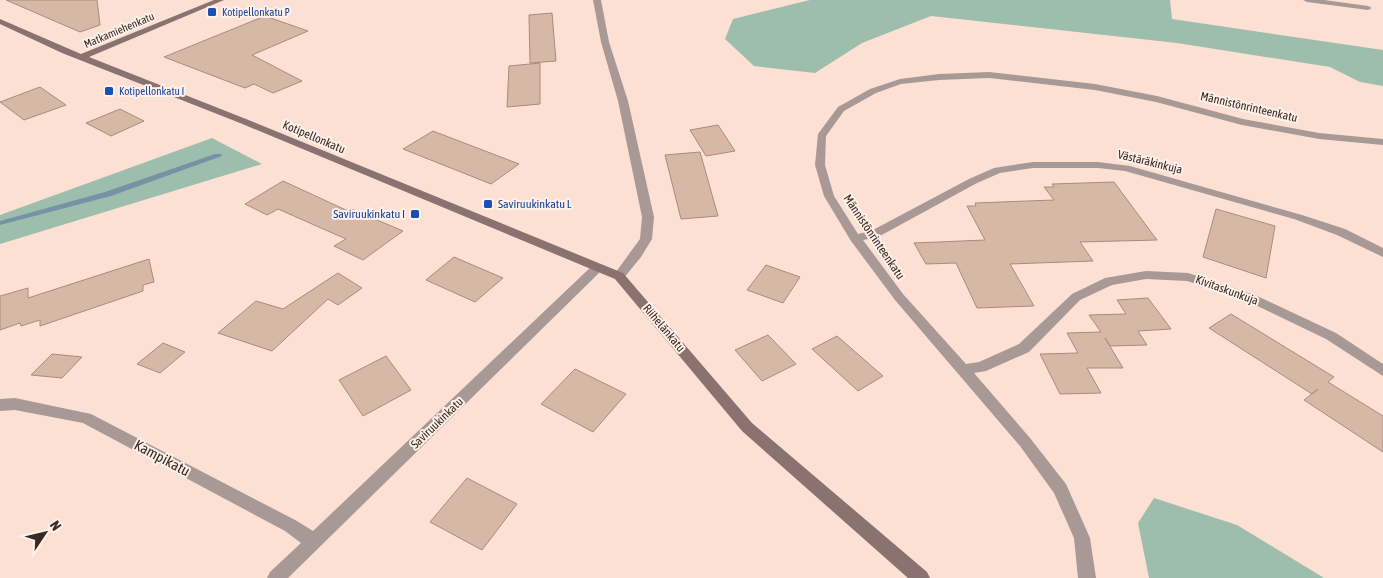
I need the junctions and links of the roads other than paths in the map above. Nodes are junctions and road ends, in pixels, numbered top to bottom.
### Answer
1 (220, 0) edge
2 (597, 0) edge
3 (1307, 0) edge
4 (1368, 8) dead end
5 (0, 21) edge
6 (82, 57) junction
7 (1381, 143) edge
8 (855, 238) junction
9 (1383, 254) edge
10 (598, 268) junction
11 (619, 276) junction
12 (962, 370) junction
13 (1383, 371) edge
14 (0, 405) edge
15 (314, 542) junction
16 (276, 578) edge
17 (921, 578) edge
18 (1087, 578) edge

1 - 6 street, Matkamiehenkatu
2 - 11 street
3 - 4 street
5 - 6 street, Kotipellonkatu
6 - 10 street, Kotipellonkatu
7 - 8 street, Männistönrinteenkatu
8 - 9 street, Västäräkinkuja
8 - 12 street, Männistönrinteenkatu
10 - 11 street, Kotipellonkatu
10 - 15 street, Saviruukinkatu
11 - 17 street, Riihelänkatu
12 - 13 street, Kivitaskunkuja
12 - 18 street, Männistönrinteenkatu
14 - 15 street, Kampikatu
15 - 16 street, Saviruukinkatu

